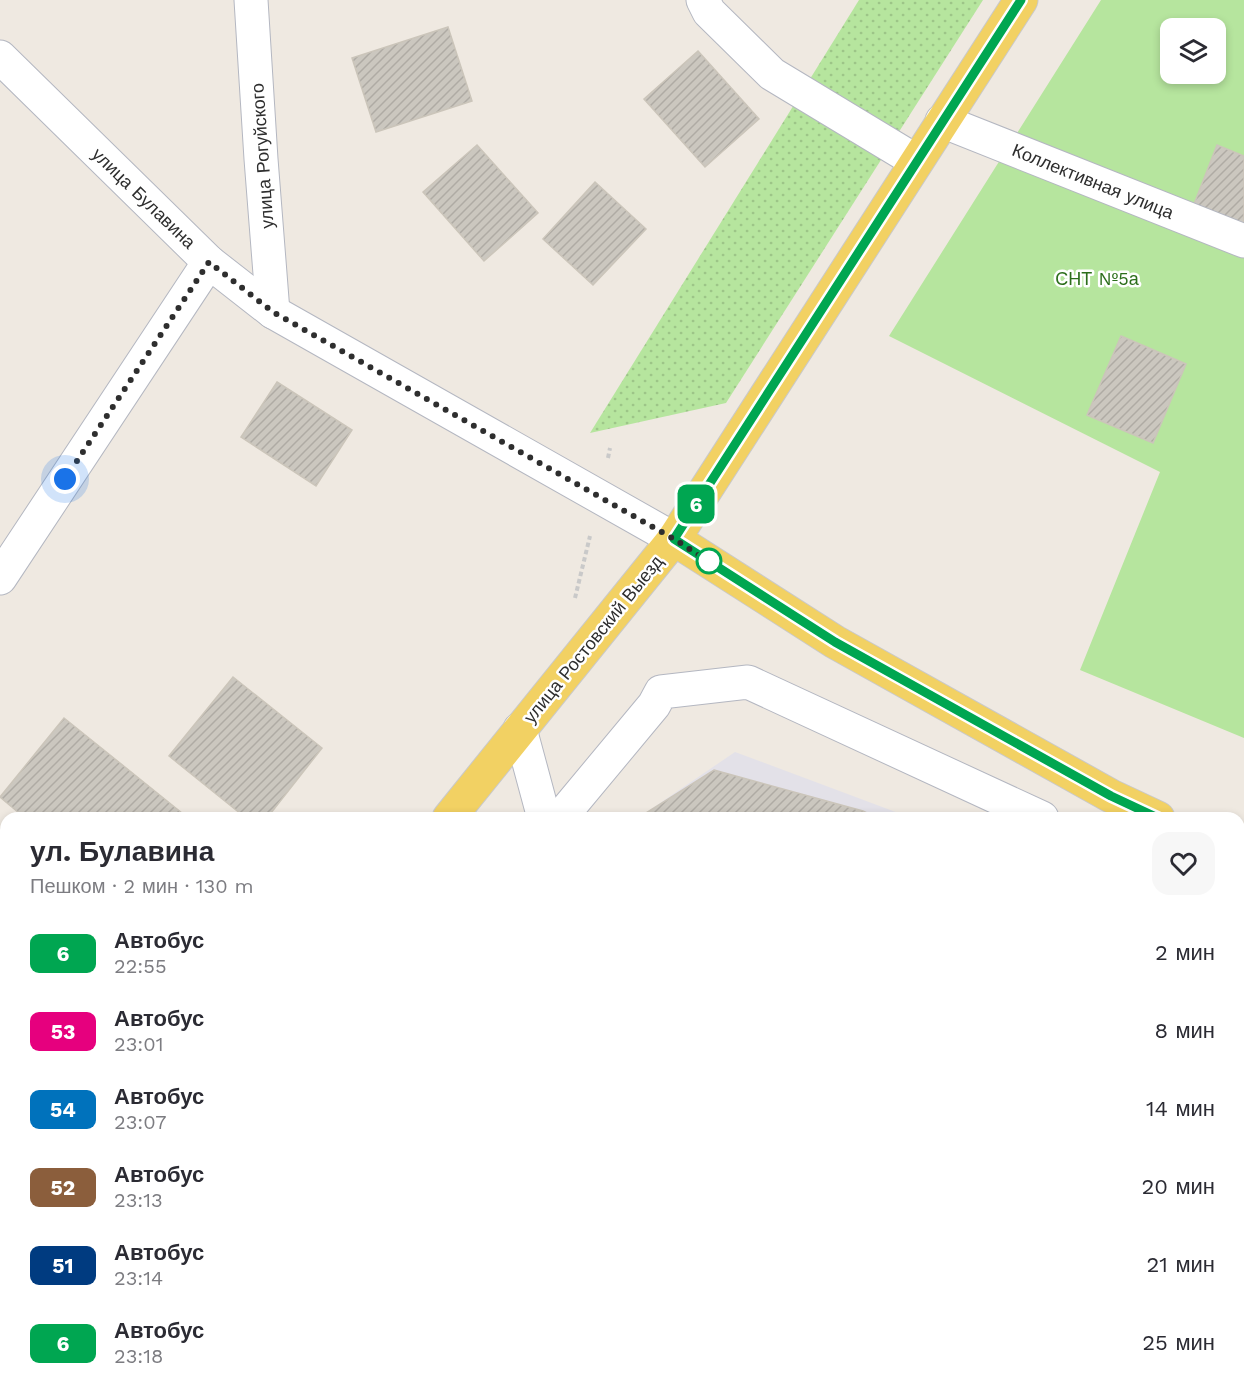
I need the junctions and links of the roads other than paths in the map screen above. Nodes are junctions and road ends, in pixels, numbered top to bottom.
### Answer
1 (251, 0) edge
2 (703, 0) edge
3 (1021, 0) edge
4 (0, 57) edge
5 (942, 121) junction
6 (916, 161) junction
7 (1244, 241) edge
8 (209, 262) junction
9 (273, 312) junction
10 (674, 539) junction
11 (0, 578) edge
12 (520, 729) junction
13 (454, 812) edge
14 (542, 812) edge
15 (565, 812) edge
16 (1029, 812) edge
17 (1145, 812) edge

1 - 9 street, улица Рогуйского
2 - 6 street
3 - 5 main road, улица Ростовский Выезд
4 - 8 street, улица Булавина
5 - 6 main road, улица Ростовский Выезд
5 - 7 street, Коллективная улица
6 - 10 main road, улица Ростовский Выезд
8 - 9 street, улица Булавина
8 - 11 street
9 - 10 street, улица Булавина
10 - 12 main road, улица Ростовский Выезд
10 - 17 main road
12 - 13 main road, улица Ростовский Выезд
12 - 14 street
15 - 16 street

